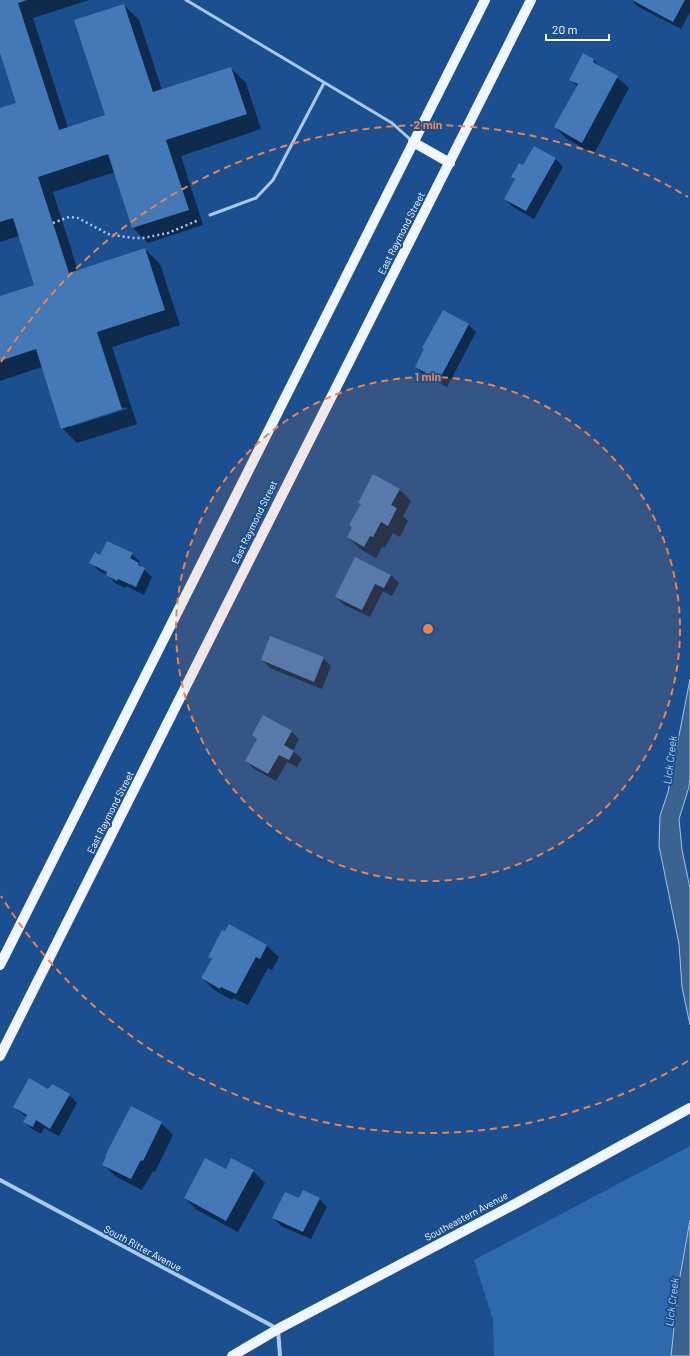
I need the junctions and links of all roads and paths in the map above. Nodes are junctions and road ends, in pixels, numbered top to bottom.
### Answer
1 (186, 0) edge
2 (485, 0) edge
3 (531, 0) edge
4 (324, 83) junction
5 (413, 142) junction
6 (450, 163) junction
7 (210, 215) joint
8 (53, 223) dead end
9 (0, 965) edge
10 (0, 1056) edge
11 (690, 1108) edge
12 (0, 1180) edge
13 (278, 1329) junction
14 (252, 1344) junction
15 (228, 1356) edge
16 (232, 1356) edge
17 (280, 1356) edge

1 - 4 lane
2 - 5 main road
3 - 6 main road, East Raymond Street
4 - 5 lane
4 - 7 lane
5 - 6 main road
5 - 9 main road
6 - 10 main road, East Raymond Street
7 - 8 path
11 - 13 main road, Southeastern Avenue
12 - 13 street, South Ritter Avenue
13 - 14 main road, Southeastern Avenue
13 - 17 street
14 - 15 main road, Southeastern Avenue
14 - 16 main road, Southeastern Avenue

